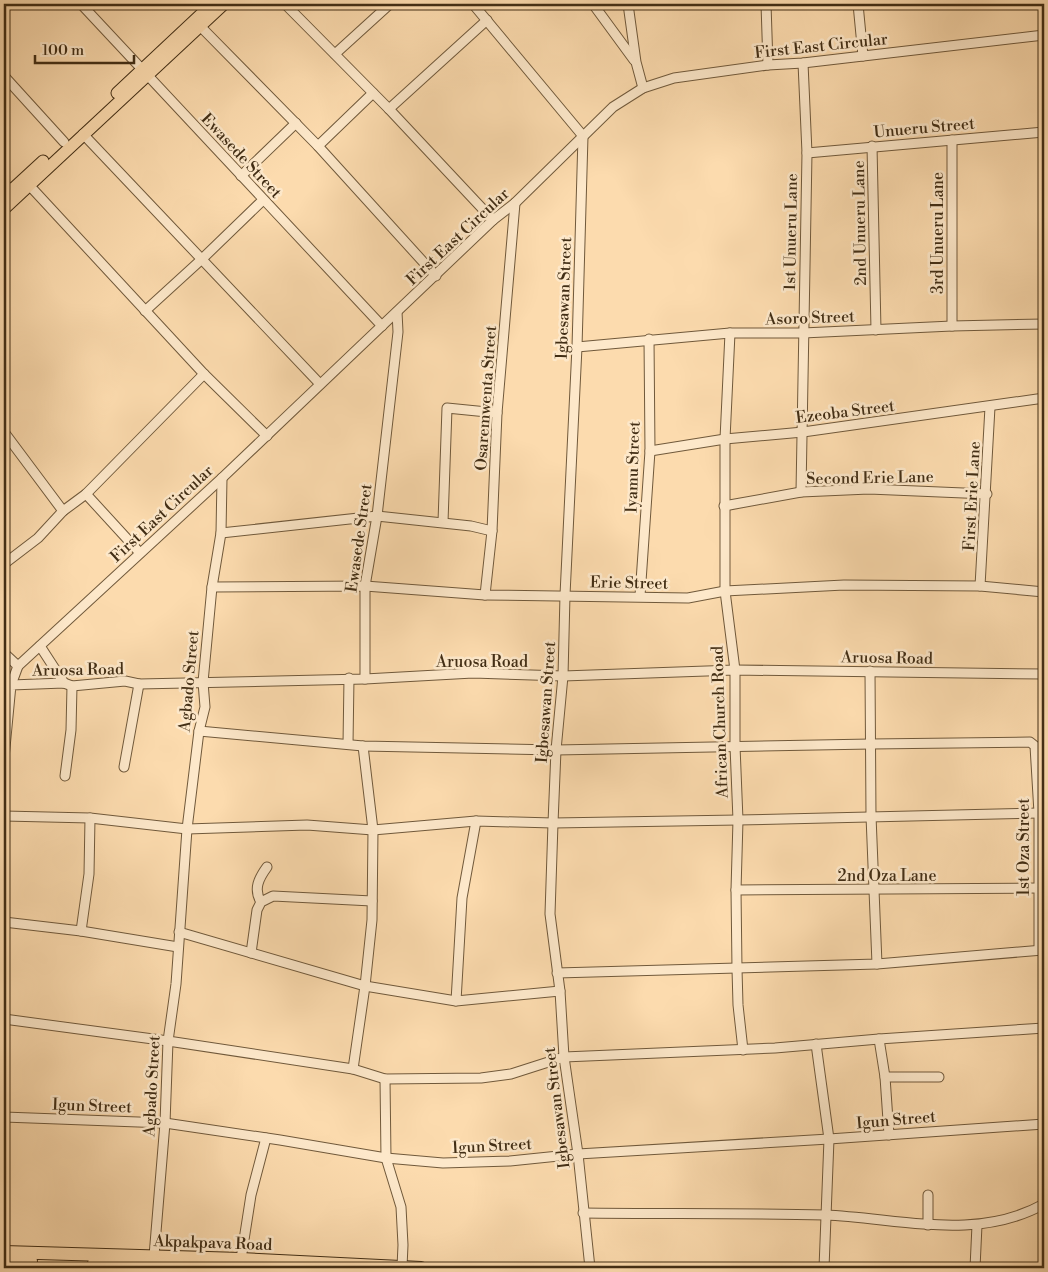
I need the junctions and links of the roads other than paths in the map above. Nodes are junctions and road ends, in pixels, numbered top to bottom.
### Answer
1 (81, 4) edge
2 (224, 4) edge
3 (285, 4) edge
4 (390, 4) edge
5 (472, 4) edge
6 (593, 4) edge
7 (628, 4) edge
8 (766, 4) edge
9 (858, 4) edge
10 (208, 5) edge
11 (487, 20) junction
12 (200, 26) junction
13 (1044, 35) edge
14 (335, 54) junction
15 (863, 56) junction
16 (636, 62) junction
17 (803, 63) junction
18 (768, 65) junction
19 (144, 73) junction
20 (4, 76) edge
21 (643, 88) junction
22 (373, 92) junction
23 (389, 109) junction
24 (296, 123) junction
25 (1044, 132) edge
26 (84, 134) junction
27 (583, 136) junction
28 (952, 140) junction
29 (64, 142) junction
30 (318, 146) junction
31 (872, 146) junction
32 (807, 152) junction
33 (241, 176) junction
34 (29, 185) junction
35 (6, 190) edge
36 (263, 200) junction
37 (516, 203) junction
38 (4, 209) edge
39 (493, 220) junction
40 (202, 259) junction
41 (436, 276) junction
42 (145, 311) junction
43 (397, 312) junction
44 (1044, 324) edge
45 (382, 326) junction
46 (952, 326) junction
47 (876, 330) junction
48 (730, 333) junction
49 (803, 333) junction
50 (649, 340) junction
51 (577, 347) junction
52 (204, 374) junction
53 (320, 384) junction
54 (1044, 398) edge
55 (990, 407) junction
56 (497, 413) junction
57 (4, 432) edge
58 (803, 432) junction
59 (267, 436) junction
60 (724, 439) junction
61 (650, 450) junction
62 (222, 478) junction
63 (801, 492) junction
64 (86, 494) junction
65 (987, 494) junction
66 (724, 506) junction
67 (63, 512) junction
68 (377, 516) junction
69 (442, 522) junction
70 (492, 532) junction
71 (221, 533) junction
72 (140, 553) junction
73 (5, 561) edge
74 (365, 586) junction
75 (980, 586) junction
76 (212, 587) junction
77 (725, 592) junction
78 (1044, 592) edge
79 (485, 595) junction
80 (565, 595) junction
81 (640, 596) junction
82 (40, 646) junction
83 (4, 653) edge
84 (18, 666) junction
85 (735, 670) junction
86 (870, 672) junction
87 (1044, 674) edge
88 (563, 676) junction
89 (349, 678) junction
90 (365, 679) junction
91 (203, 682) junction
92 (68, 684) junction
93 (139, 684) junction
94 (7, 688) edge
95 (199, 732) junction
96 (348, 744) junction
97 (871, 744) junction
98 (363, 746) junction
99 (735, 746) junction
100 (556, 750) junction
101 (4, 758) edge
102 (124, 767) dead end
103 (65, 776) dead end
104 (1041, 788) edge
105 (1039, 813) junction
106 (4, 816) edge
107 (871, 816) junction
108 (90, 818) junction
109 (738, 820) junction
110 (476, 821) junction
111 (553, 823) junction
112 (188, 829) junction
113 (373, 830) junction
114 (267, 867) dead end
115 (1038, 888) junction
116 (736, 890) junction
117 (875, 890) junction
118 (372, 901) junction
119 (261, 902) junction
120 (4, 922) edge
121 (81, 931) junction
122 (179, 932) junction
123 (178, 947) junction
124 (1041, 950) edge
125 (252, 953) junction
126 (877, 964) junction
127 (737, 969) junction
128 (557, 973) junction
129 (366, 986) junction
130 (560, 991) junction
131 (456, 1001) junction
132 (4, 1020) edge
133 (1044, 1028) edge
134 (878, 1038) junction
135 (168, 1041) junction
136 (816, 1044) junction
137 (743, 1050) junction
138 (564, 1057) junction
139 (354, 1069) junction
140 (939, 1076) dead end
141 (885, 1077) junction
142 (385, 1080) junction
143 (4, 1117) edge
144 (165, 1123) junction
145 (1044, 1124) edge
146 (889, 1135) junction
147 (266, 1138) junction
148 (829, 1140) junction
149 (578, 1154) junction
150 (386, 1158) junction
151 (928, 1195) dead end
152 (1044, 1204) edge
153 (583, 1213) junction
154 (827, 1216) junction
155 (928, 1225) junction
156 (977, 1225) junction
157 (4, 1252) edge
158 (154, 1256) junction
159 (4, 1261) edge
160 (242, 1264) edge
161 (120, 1266) edge
162 (402, 1267) edge
163 (421, 1268) edge
164 (590, 1268) edge
165 (824, 1268) edge
166 (975, 1268) edge

1 - 19 street, Ewasede Street
2 - 12 main road
3 - 14 street
4 - 14 street
5 - 11 street
6 - 16 street
7 - 16 street
8 - 18 street
9 - 15 street
10 - 19 main road
11 - 23 street
11 - 27 street
12 - 19 main road
12 - 24 street
13 - 15 street, First East Circular
14 - 22 street
15 - 17 street, First East Circular
16 - 21 street
17 - 18 street, First East Circular
17 - 32 street, 1st Unueru Lane
18 - 21 street, First East Circular
19 - 26 main road
19 - 29 main road
19 - 33 street, Ewasede Street
20 - 29 street
21 - 27 street, First East Circular
22 - 23 street
22 - 30 street
23 - 39 street
24 - 30 street
24 - 33 street
25 - 28 street, Unueru Street
26 - 34 main road
26 - 40 street
27 - 37 street, First East Circular
27 - 51 street, Igbesawan Street
28 - 31 street, Unueru Street
28 - 46 street, 3rd Unueru Lane
29 - 35 main road
30 - 41 street
31 - 32 street, Unueru Street
31 - 47 street, 2nd Unueru Lane
32 - 49 street, 1st Unueru Lane
33 - 36 street, Ewasede Street
34 - 38 main road
34 - 42 street
36 - 40 street
36 - 45 street, Ewasede Street
37 - 39 street, First East Circular
37 - 56 street, Osaremwenta Street
39 - 41 street, First East Circular
40 - 42 street
40 - 53 street
41 - 43 street, First East Circular
42 - 52 street
43 - 45 street, First East Circular
43 - 68 street, Ewasede Street
44 - 46 street, Asoro Street
45 - 53 street, First East Circular
46 - 47 street, Asoro Street
47 - 49 street, Asoro Street
48 - 49 street, Asoro Street
48 - 50 street, Asoro Street
48 - 60 street, African Church Road
49 - 58 street, 1st Unueru Lane
50 - 51 street, Asoro Street
50 - 61 street, Iyamu Street
51 - 80 street, Igbesawan Street
52 - 59 street
52 - 64 street
53 - 59 street, First East Circular
54 - 55 street, Ezeoba Street
55 - 58 street, Ezeoba Street
55 - 65 street, First Erie Lane
56 - 69 street
56 - 70 street, Osaremwenta Street
57 - 67 street
58 - 60 street, Ezeoba Street
58 - 63 street, 1st Unueru Lane
59 - 62 street, First East Circular
60 - 61 street, Ezeoba Street
60 - 66 street, African Church Road
61 - 81 street, Iyamu Street
62 - 71 street, Agbado Street
62 - 72 street, First East Circular
63 - 65 street, Second Erie Lane
63 - 66 street, Second Erie Lane
64 - 67 street
64 - 72 street
65 - 75 street, First Erie Lane
66 - 77 street, African Church Road
67 - 73 street
68 - 69 street
68 - 71 street
68 - 74 street, Ewasede Street
69 - 70 street
70 - 79 street, Osaremwenta Street
71 - 76 street, Agbado Street
72 - 82 street, First East Circular
74 - 76 street, Erie Street
74 - 79 street, Erie Street
74 - 90 street, Ewasede Street
75 - 77 street, Erie Street
75 - 78 street, Erie Street
76 - 91 street, Agbado Street
77 - 81 street, Erie Street
77 - 85 street, African Church Road
79 - 80 street, Erie Street
80 - 81 street, Erie Street
80 - 88 street, Igbesawan Street
82 - 84 street, First East Circular
82 - 92 street
83 - 84 street
84 - 94 street, First East Circular
85 - 86 street, Aruosa Road
85 - 88 street, Aruosa Road
85 - 99 street, African Church Road
86 - 87 street, Aruosa Road
86 - 97 street
88 - 90 street, Aruosa Road
88 - 100 street, Igbesawan Street
89 - 90 street, Aruosa Road
89 - 91 street, Aruosa Road
89 - 96 street
91 - 93 street, Aruosa Road
91 - 95 street, Agbado Street
92 - 93 street, Aruosa Road
92 - 94 street, Aruosa Road
92 - 103 street
93 - 102 street
94 - 101 street, First East Circular
95 - 96 street
95 - 112 street, Agbado Street
96 - 98 street
97 - 99 street
97 - 104 street, 1st Oza Street
97 - 107 street
98 - 100 street
98 - 113 street
99 - 100 street
99 - 109 street, African Church Road
100 - 111 street, Igbesawan Street
104 - 105 street, 1st Oza Street
105 - 107 street
105 - 115 street, 1st Oza Street
106 - 108 street
107 - 109 street
107 - 117 street
108 - 112 street
108 - 121 street
109 - 111 street
109 - 116 street, African Church Road
110 - 111 street
110 - 113 street
110 - 131 street
111 - 128 street, Igbesawan Street
112 - 113 street
112 - 122 street, Agbado Street
113 - 118 street
114 - 119 street
115 - 117 street, 2nd Oza Lane
115 - 124 street, 1st Oza Street
116 - 117 street, 2nd Oza Lane
116 - 127 street, African Church Road
117 - 126 street
118 - 119 street
118 - 129 street
119 - 125 street
120 - 121 street
121 - 123 street
122 - 123 street, Agbado Street
122 - 125 street
123 - 135 street, Agbado Street
124 - 126 street
125 - 129 street
126 - 127 street
127 - 128 street
127 - 137 street, African Church Road
128 - 130 street, Igbesawan Street
129 - 131 street
129 - 139 street
130 - 131 street
130 - 138 street, Igbesawan Street
132 - 135 street
133 - 134 street
134 - 136 street
134 - 141 street
135 - 139 street
135 - 144 street, Agbado Street
136 - 137 street
136 - 148 street
137 - 138 street
138 - 142 street
138 - 149 street, Igbesawan Street
139 - 142 street
140 - 141 street
141 - 146 street
142 - 150 street
143 - 144 street, Igun Street
144 - 147 street, Igun Street
144 - 158 street, Agbado Street
145 - 146 street, Igun Street
146 - 148 street, Igun Street
147 - 150 street, Igun Street
147 - 160 street
148 - 149 street, Igun Street
148 - 154 street
149 - 150 street, Igun Street
149 - 153 street, Igbesawan Street
150 - 162 street
151 - 155 street
152 - 156 street
153 - 154 street
153 - 164 street, Igbesawan Street
154 - 155 street
154 - 165 street
155 - 156 street
156 - 166 street
157 - 158 highway, Akpakpava Road
158 - 160 highway, Akpakpava Road
159 - 161 highway, Akpakpava Road
160 - 161 highway, Akpakpava Road
160 - 162 highway, Akpakpava Road
162 - 163 highway, Akpakpava Road

